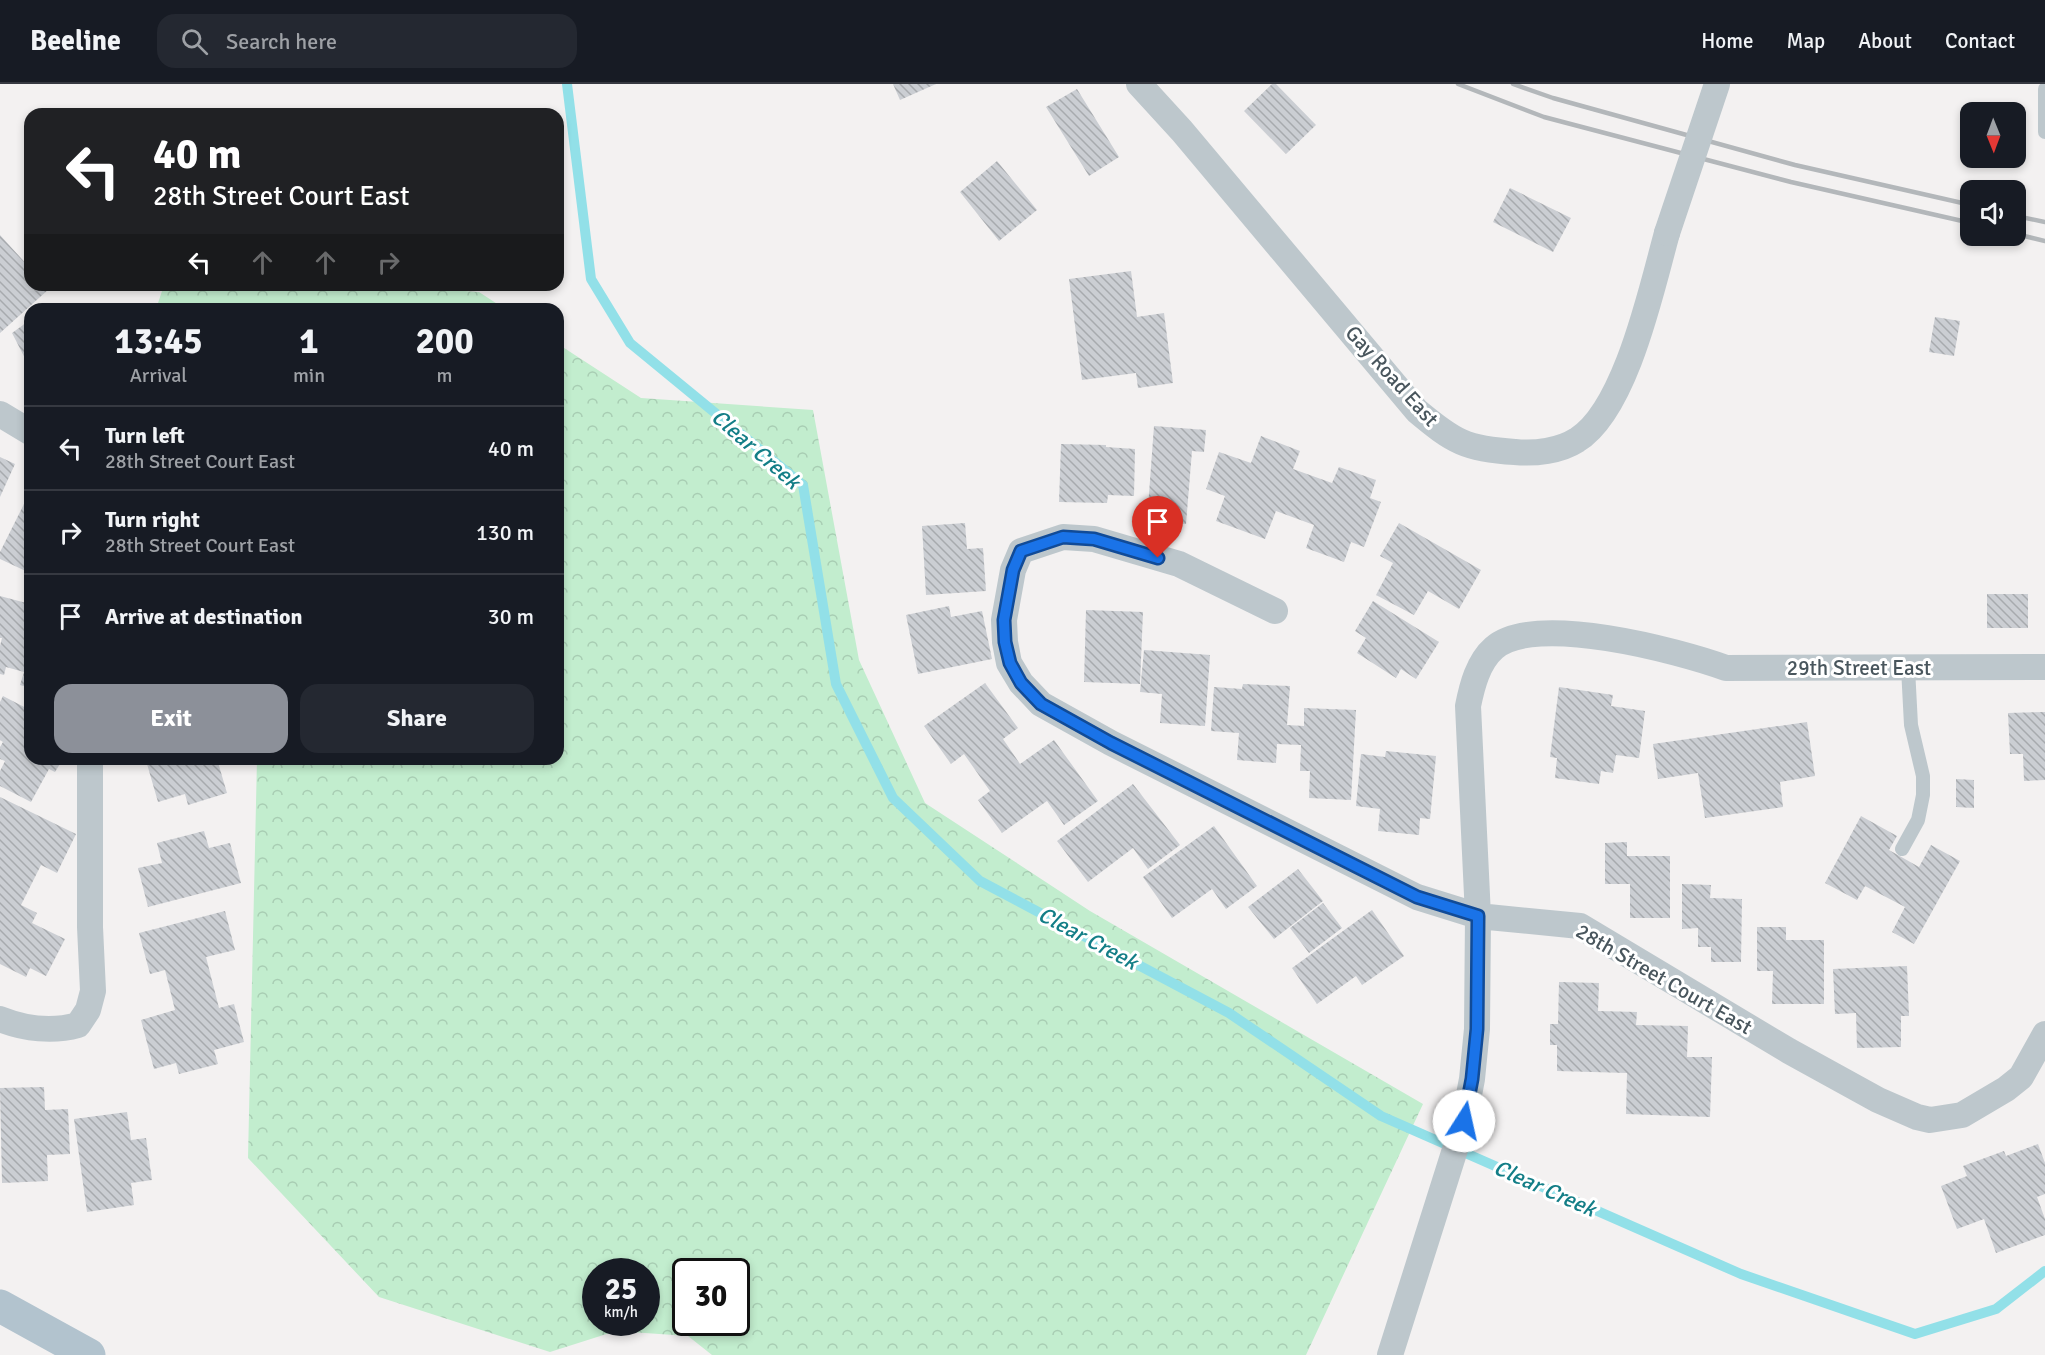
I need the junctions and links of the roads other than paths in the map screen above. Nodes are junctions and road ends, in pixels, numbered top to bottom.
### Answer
1 (1139, 84) edge
2 (1717, 84) edge
3 (2045, 89) edge
4 (2045, 132) edge
5 (0, 414) edge
6 (24, 428) edge
7 (1275, 611) dead end
8 (2045, 667) edge
9 (1908, 668) junction
10 (90, 765) edge
11 (1902, 849) dead end
12 (1478, 916) junction
13 (0, 1019) edge
14 (2045, 1034) edge
15 (0, 1306) edge
16 (89, 1355) edge
17 (1390, 1355) edge

1 - 2 street, Gay Road East, bridge
3 - 4 lane
5 - 6 street
7 - 12 street, 28th Street Court East
8 - 9 street, 29th Street East
9 - 11 lane
9 - 12 street, 29th Street East
10 - 13 street
12 - 14 street, 28th Street Court East
12 - 17 street, 29th Street East
15 - 16 main road

